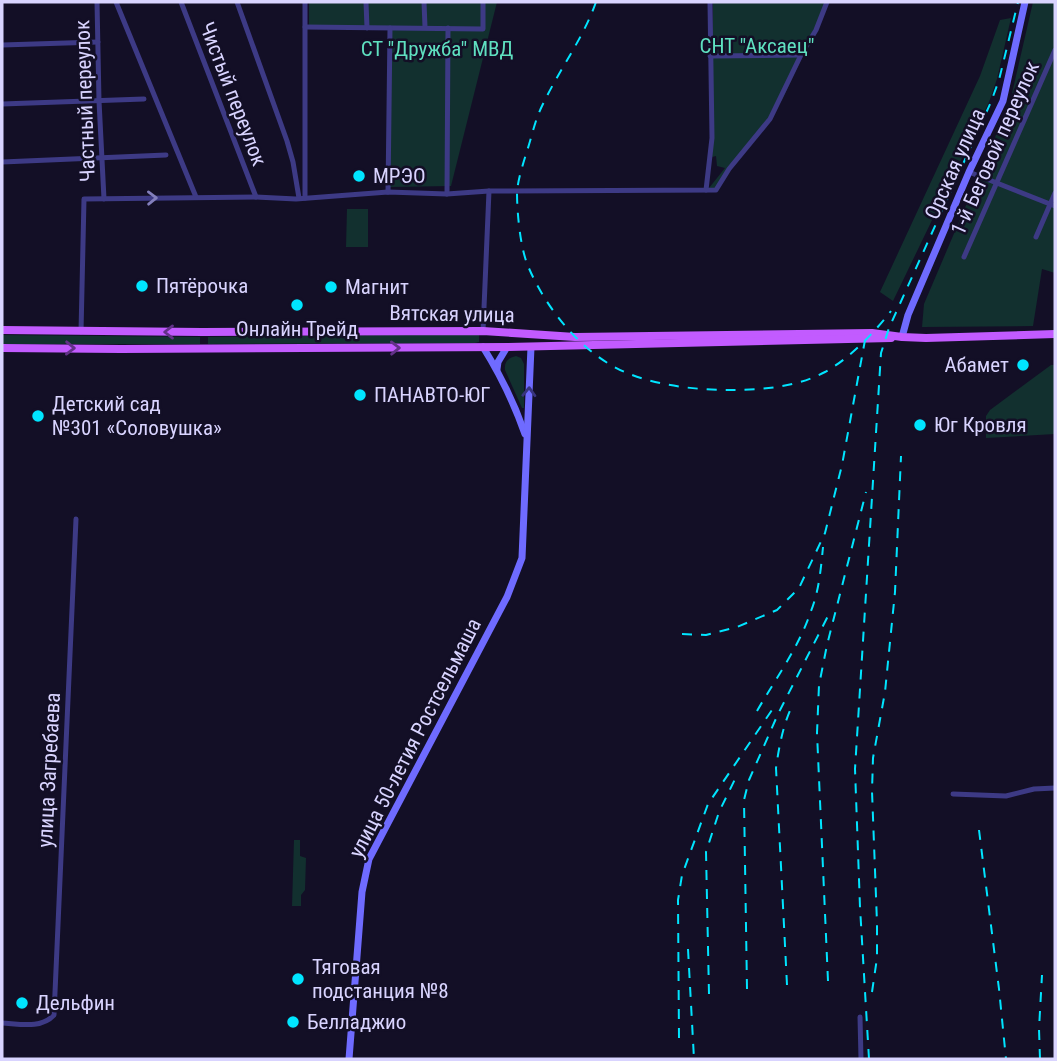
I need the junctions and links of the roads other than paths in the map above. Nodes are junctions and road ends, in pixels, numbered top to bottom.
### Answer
1 (97, 2) edge
2 (116, 2) edge
3 (181, 2) edge
4 (237, 2) edge
5 (299, 2) edge
6 (366, 2) edge
7 (425, 2) edge
8 (483, 2) edge
9 (710, 2) edge
10 (827, 2) edge
11 (1025, 2) edge
12 (305, 4) edge
13 (305, 27) junction
14 (425, 27) junction
15 (366, 28) junction
16 (390, 28) junction
17 (448, 29) junction
18 (98, 42) junction
19 (2, 45) edge
20 (1055, 50) edge
21 (801, 55) junction
22 (710, 56) junction
23 (144, 99) dead end
24 (99, 101) junction
25 (2, 104) edge
26 (166, 155) dead end
27 (102, 158) junction
28 (2, 162) edge
29 (969, 172) junction
30 (997, 182) junction
31 (706, 190) junction
32 (489, 191) junction
33 (388, 192) junction
34 (1055, 193) edge
35 (447, 194) junction
36 (196, 197) junction
37 (256, 197) junction
38 (302, 198) junction
39 (104, 199) junction
40 (1053, 205) edge
41 (1036, 237) dead end
42 (964, 257) dead end
43 (2, 330) edge
44 (483, 331) junction
45 (80, 332) junction
46 (202, 332) junction
47 (517, 332) junction
48 (531, 333) junction
49 (1055, 334) edge
50 (902, 337) junction
51 (483, 347) junction
52 (507, 347) junction
53 (531, 347) junction
54 (2, 348) edge
55 (203, 349) junction
56 (497, 369) junction
57 (526, 438) junction
58 (76, 519) dead end
59 (1055, 788) edge
60 (953, 794) dead end
61 (860, 1017) dead end
62 (2, 1023) edge
63 (349, 1059) edge
64 (861, 1059) edge

1 - 18 street, Частный переулок
2 - 36 street
3 - 37 street, Чистый переулок
4 - 38 street
5 - 12 street
6 - 15 street
7 - 14 street
8 - 17 street
9 - 22 street
10 - 21 street
11 - 29 main road, Орская улица
12 - 13 street
13 - 15 street
13 - 38 street
14 - 16 street
14 - 17 street
15 - 16 street
16 - 33 street
17 - 35 street
18 - 19 street
18 - 24 street, Частный переулок
20 - 30 street, 1-й Беговой переулок
21 - 22 street
21 - 31 street
22 - 31 street
23 - 24 street
24 - 25 street
24 - 27 street, Частный переулок
26 - 27 street
27 - 28 street
27 - 39 street, Частный переулок
29 - 30 street
29 - 50 main road, Орская улица
30 - 40 street
30 - 42 street, 1-й Беговой переулок
31 - 32 street
32 - 35 street
32 - 44 street
33 - 35 street
33 - 38 street
34 - 40 street
36 - 37 street
39 -> 36 street
37 - 38 street
39 - 45 street
40 - 41 street
43 - 45 main road, Вятская улица
44 - 46 main road, Вятская улица
44 - 47 main road, Вятская улица
44 - 51 main road
46 -> 45 main road, Вятская улица
46 - 55 main road
47 - 48 main road, Вятская улица
47 - 52 main road
48 - 50 main road, Вятская улица
48 - 53 main road
49 - 50 main road, Вятская улица
50 - 53 main road, Вятская улица
51 - 52 main road, Вятская улица
55 -> 51 main road, Вятская улица
51 - 56 main road
52 - 53 main road, Вятская улица
52 - 56 main road
57 -> 53 main road, улица 50-летия Ростсельмаша
54 -> 55 main road, Вятская улица
56 - 57 main road
57 - 63 main road, улица 50-летия Ростсельмаша
58 - 62 street, улица Загребаева
59 - 60 street
61 - 64 street

